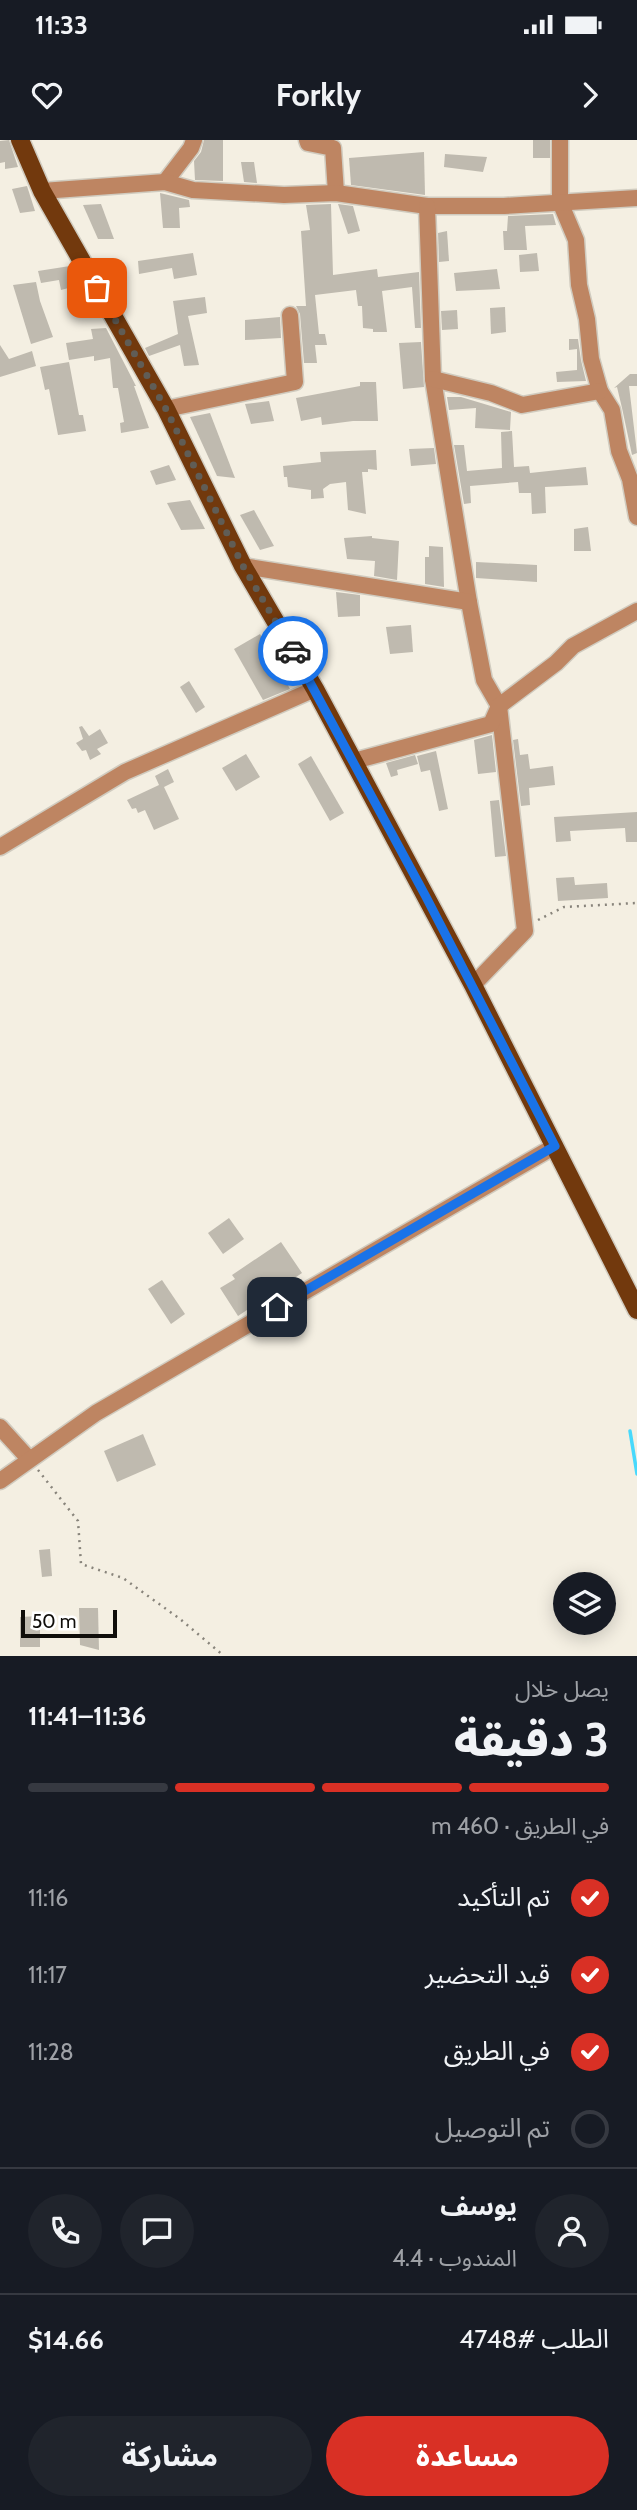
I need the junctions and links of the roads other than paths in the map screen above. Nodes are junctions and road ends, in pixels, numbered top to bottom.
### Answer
1 (20, 140) edge
2 (194, 140) edge
3 (307, 140) edge
4 (560, 140) edge
5 (165, 182) junction
6 (42, 191) junction
7 (336, 193) junction
8 (637, 198) edge
9 (560, 202) junction
10 (427, 206) junction
11 (290, 315) dead end
12 (433, 379) junction
13 (600, 391) junction
14 (166, 409) junction
15 (637, 517) edge
16 (243, 566) junction
17 (469, 602) junction
18 (637, 611) edge
19 (315, 689) junction
20 (499, 706) junction
21 (354, 761) junction
22 (0, 847) edge
23 (472, 985) junction
24 (555, 1146) junction
25 (637, 1310) edge
26 (0, 1427) edge
27 (29, 1459) junction
28 (0, 1481) edge

1 - 6 main road
2 - 5 street
3 - 7 street
4 - 9 street
5 - 6 street
5 - 7 street
6 - 14 main road
7 - 10 street
8 - 9 street
9 - 10 street
9 - 13 street
10 - 12 street
11 - 14 street
12 - 13 street
12 - 17 street
13 - 15 street
14 - 16 main road
16 - 17 street
16 - 19 main road
17 - 20 street
18 - 20 street
19 - 21 main road
19 - 22 street
20 - 21 street
20 - 23 street
21 - 23 main road
23 - 24 main road
24 - 25 main road
24 - 27 street
26 - 27 street
27 - 28 street

